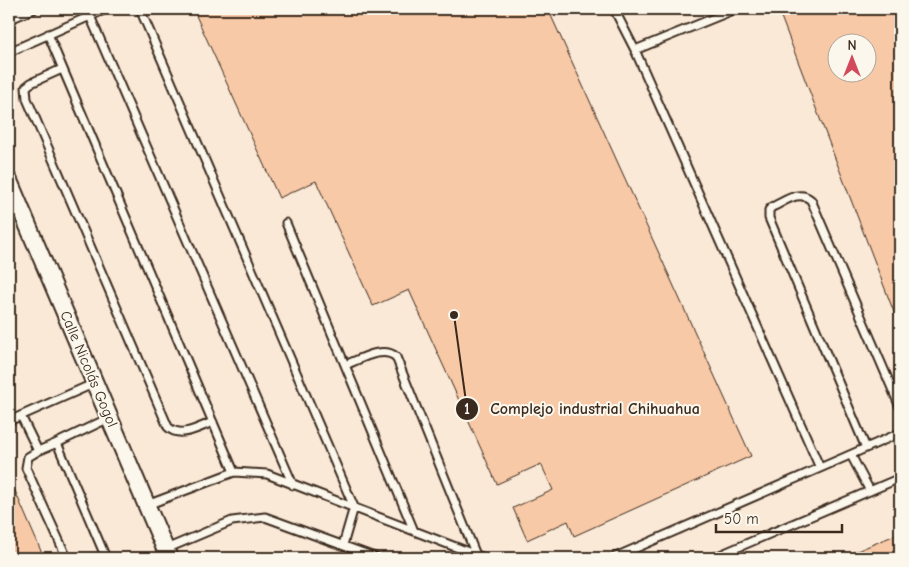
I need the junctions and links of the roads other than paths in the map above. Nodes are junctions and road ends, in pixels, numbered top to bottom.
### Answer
1 (34, 9) edge
2 (106, 9) edge
3 (140, 9) edge
4 (614, 9) edge
5 (734, 9) edge
6 (90, 16) junction
7 (10, 19) dead end
8 (48, 34) junction
9 (634, 50) junction
10 (9, 52) edge
11 (62, 69) junction
12 (9, 181) edge
13 (286, 223) dead end
14 (345, 365) junction
15 (95, 383) junction
16 (900, 407) edge
17 (22, 416) junction
18 (110, 418) junction
19 (9, 421) edge
20 (213, 422) junction
21 (900, 433) edge
22 (58, 442) junction
23 (866, 448) junction
24 (38, 451) junction
25 (851, 454) junction
26 (820, 468) junction
27 (234, 472) junction
28 (900, 478) edge
29 (293, 485) junction
30 (870, 491) junction
31 (147, 505) junction
32 (354, 507) junction
33 (414, 531) junction
34 (343, 545) junction
35 (167, 554) edge
36 (476, 555) junction
37 (67, 558) edge
38 (106, 558) edge
39 (377, 558) edge
40 (484, 558) edge
41 (613, 558) edge
42 (714, 558) edge

1 - 7 lane
2 - 6 lane
3 - 32 lane
4 - 9 lane
5 - 9 lane
6 - 8 lane
6 - 29 lane
8 - 10 lane
8 - 11 lane
9 - 26 lane
11 - 20 lane
11 - 20 lane
12 - 15 street, Calle Nicolás Gogol
13 - 14 lane
14 - 33 lane
14 - 36 lane
15 - 17 lane
15 - 18 street, Calle Nicolás Gogol
16 - 23 lane
17 - 19 lane
17 - 24 lane
18 - 22 lane
18 - 31 street, Calle Nicolás Gogol
20 - 27 lane
21 - 23 lane
22 - 24 lane
22 - 38 lane
23 - 25 lane
24 - 37 lane
25 - 26 lane
25 - 30 lane
26 - 41 lane
27 - 29 lane
27 - 31 lane
28 - 30 lane
29 - 32 lane
30 - 42 lane
31 - 35 street, Calle Nicolás Gogol
32 - 33 lane
32 - 34 lane
33 - 36 lane
34 - 35 lane
34 - 39 lane
36 - 40 lane

